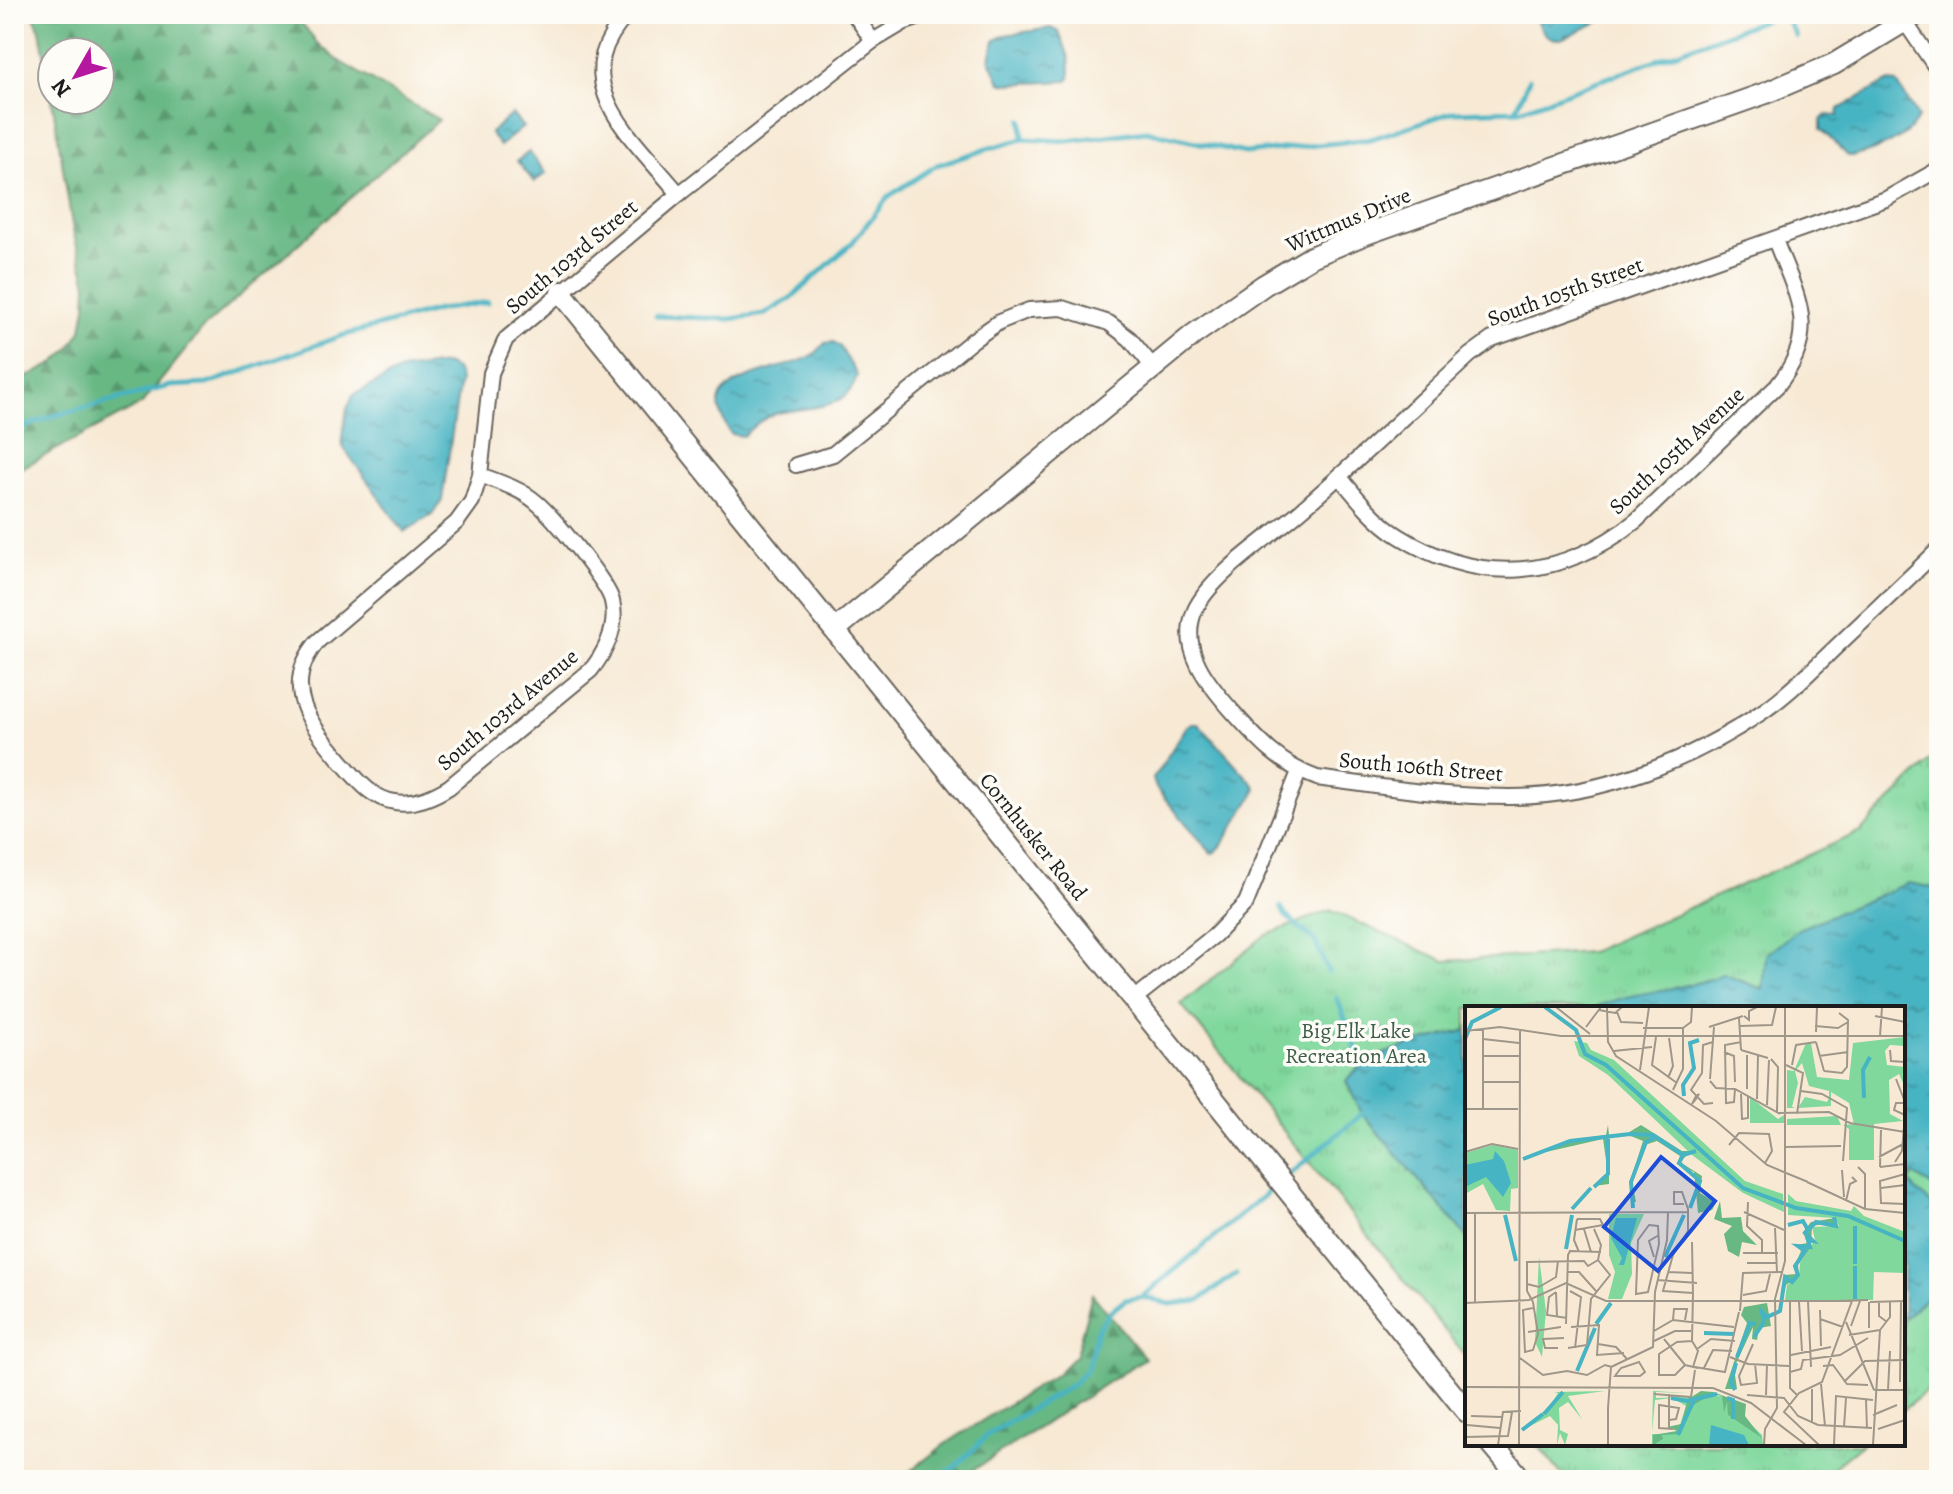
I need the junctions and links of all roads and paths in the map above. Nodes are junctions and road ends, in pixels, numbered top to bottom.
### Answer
1 (628, 14) edge
2 (854, 14) edge
3 (929, 14) edge
4 (1911, 18) edge
5 (873, 41) junction
6 (1939, 72) edge
7 (1939, 169) edge
8 (679, 194) junction
9 (1775, 240) junction
10 (561, 292) junction
11 (1154, 368) junction
12 (796, 465) dead end
13 (480, 475) junction
14 (1339, 476) junction
15 (1939, 549) edge
16 (836, 629) junction
17 (1299, 772) junction
18 (414, 802) joint
19 (1134, 999) junction
20 (1465, 1410) edge
21 (1494, 1446) edge
22 (1522, 1480) edge

1 - 8 street
2 - 5 street
3 - 5 street, South 103rd Street
4 - 6 street
4 - 11 street, Wittmus Drive
5 - 8 street, South 103rd Street
7 - 9 street, South 105th Street
8 - 10 street, South 103rd Street
9 - 14 street, South 105th Street
9 - 14 street, South 105th Avenue
10 - 13 street, South 103rd Street
10 - 16 street, Cornhusker Road
11 - 12 street
11 - 16 street, Wittmus Drive
13 - 18 street, South 103rd Street
13 - 18 street, South 103rd Avenue
14 - 17 street, South 105th Street
15 - 17 street, South 106th Street
16 - 19 street, Cornhusker Road
17 - 19 street
19 - 20 street, Cornhusker Road
21 - 22 street

